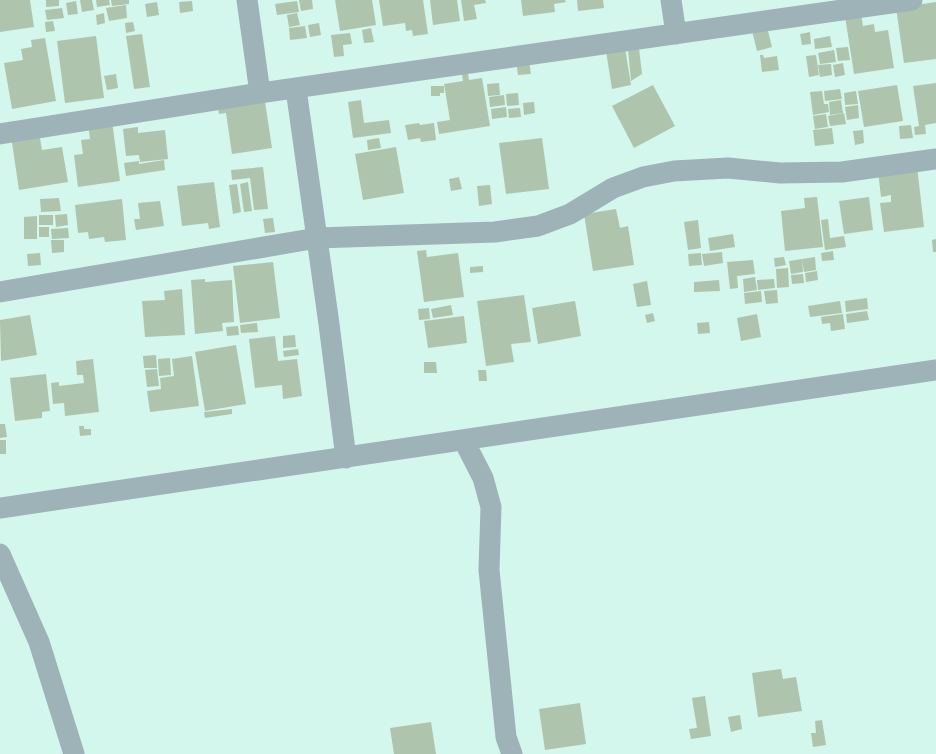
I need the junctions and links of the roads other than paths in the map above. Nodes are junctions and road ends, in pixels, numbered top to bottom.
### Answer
1 (247, 0) edge
2 (671, 0) edge
3 (912, 0) edge
4 (676, 34) junction
5 (296, 88) junction
6 (260, 93) junction
7 (0, 134) edge
8 (936, 160) edge
9 (318, 238) junction
10 (0, 292) edge
11 (936, 370) edge
12 (464, 440) junction
13 (346, 458) junction
14 (0, 508) edge
15 (0, 554) edge
16 (74, 754) edge
17 (512, 754) edge

1 - 6 street
2 - 4 street
3 - 4 street
4 - 5 street
5 - 6 street
5 - 9 street
6 - 7 street
8 - 9 street
9 - 10 street
9 - 13 street
11 - 12 street
12 - 13 street
12 - 17 street
13 - 14 street
15 - 16 street

